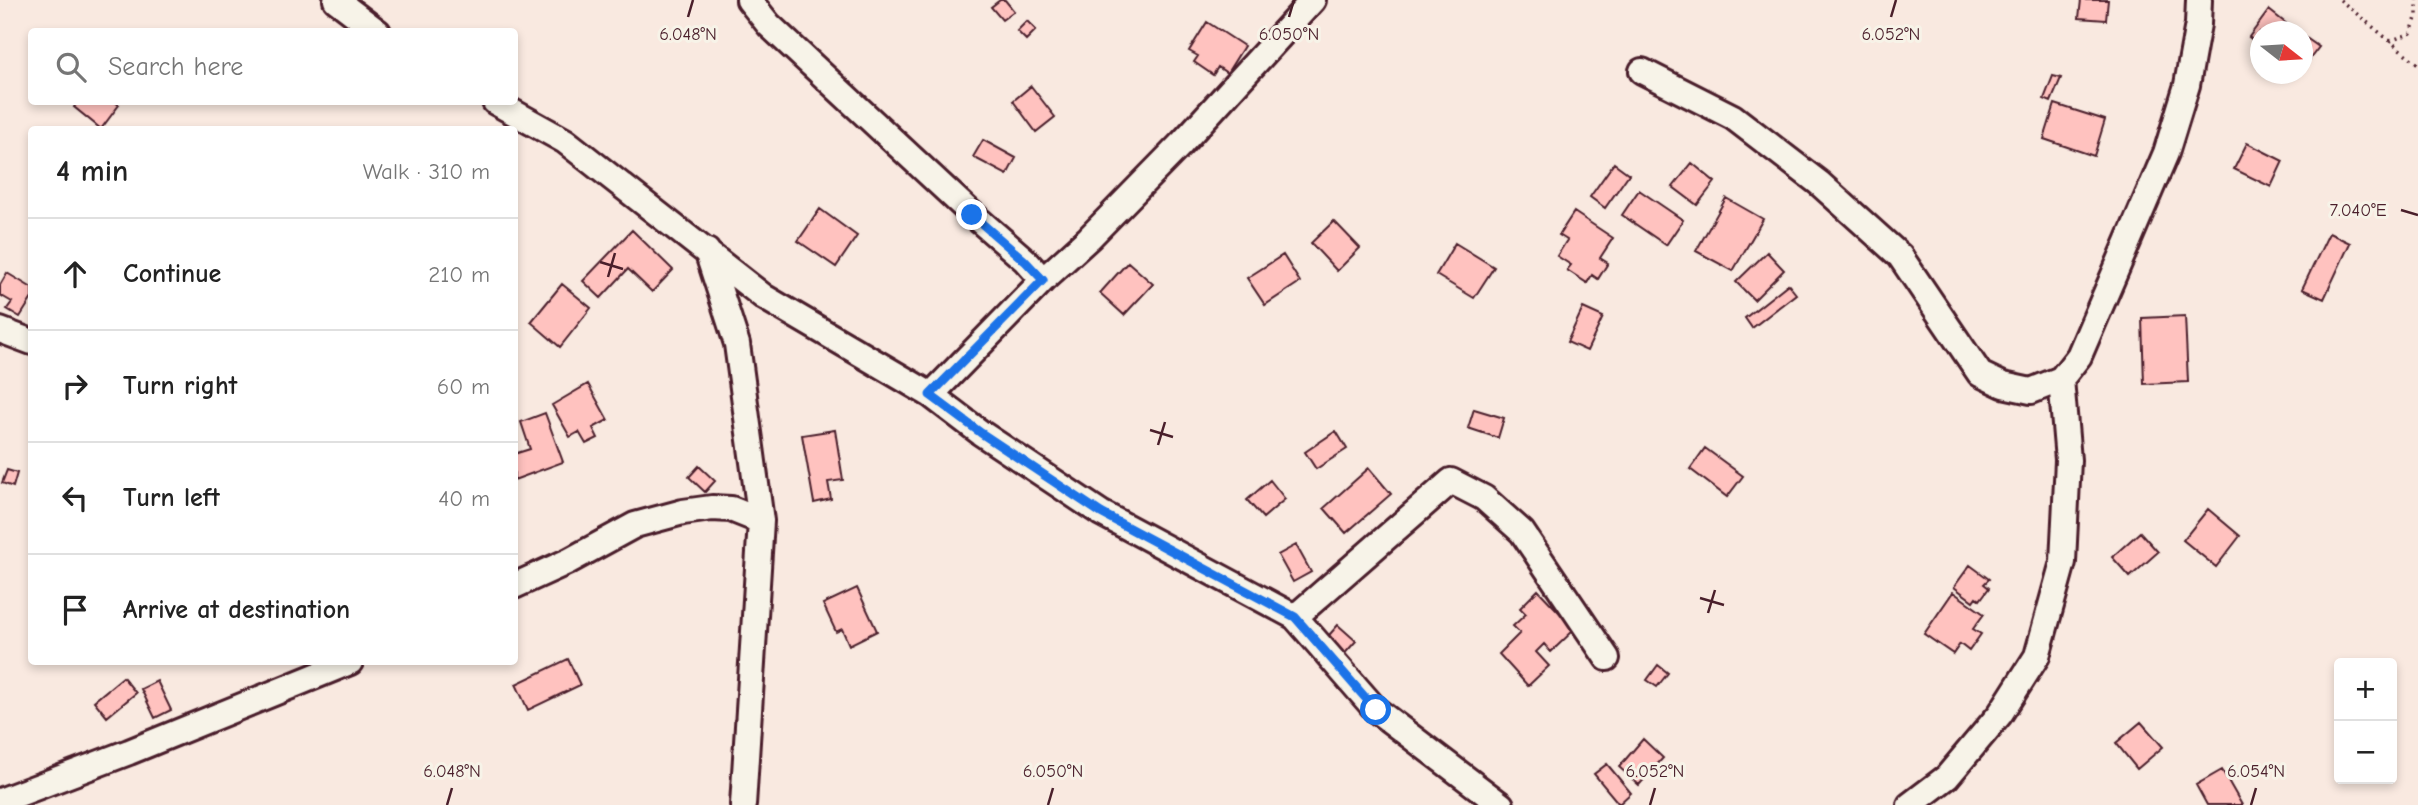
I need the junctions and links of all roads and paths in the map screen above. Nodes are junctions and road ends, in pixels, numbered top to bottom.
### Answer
1 (336, 0) edge
2 (749, 0) edge
3 (1313, 0) edge
4 (2199, 0) edge
5 (2340, 0) edge
6 (2417, 0) edge
7 (373, 28) edge
8 (2390, 41) junction
9 (2418, 64) edge
10 (1642, 71) dead end
11 (500, 105) edge
12 (707, 251) junction
13 (1043, 280) junction
14 (0, 330) edge
15 (28, 340) edge
16 (2061, 379) junction
17 (930, 395) junction
18 (761, 521) junction
19 (518, 584) edge
20 (1295, 617) junction
21 (1607, 658) dead end
22 (340, 665) edge
23 (0, 801) edge
24 (743, 805) edge
25 (1501, 805) edge
26 (1910, 805) edge

1 - 7 street
2 - 13 street
3 - 13 street
4 - 16 street
5 - 8 path
6 - 8 path
8 - 9 path
10 - 16 street
11 - 12 street
12 - 17 street
12 - 18 street
13 - 17 street
14 - 15 street
16 - 26 street
17 - 20 street
18 - 19 street
18 - 24 street
20 - 21 street
20 - 25 street
22 - 23 street

